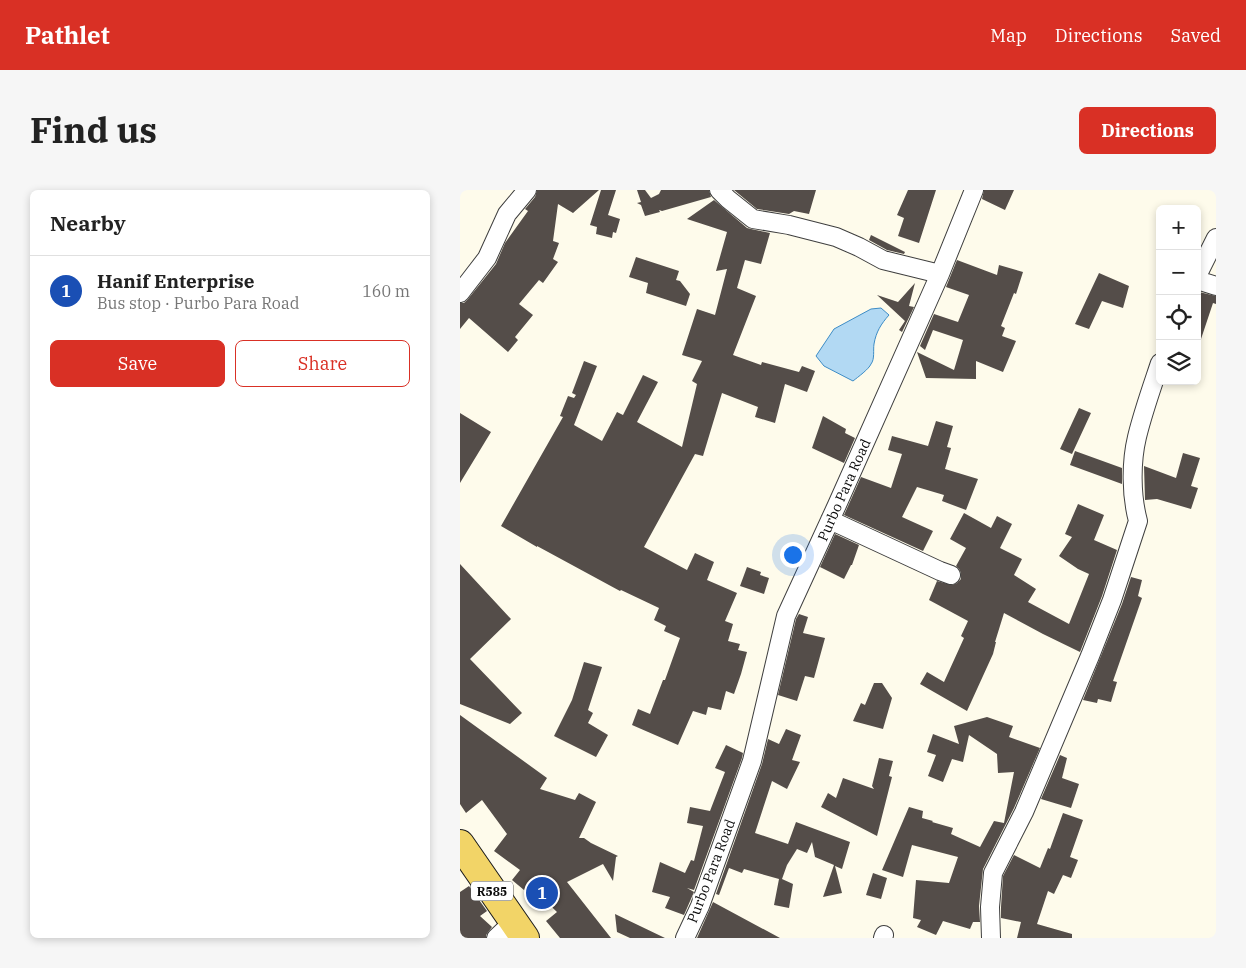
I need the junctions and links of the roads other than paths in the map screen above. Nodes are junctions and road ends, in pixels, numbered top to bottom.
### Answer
1 (527, 190) edge
2 (719, 190) edge
3 (974, 190) edge
4 (1216, 238) edge
5 (1201, 268) edge
6 (940, 274) junction
7 (1201, 281) edge
8 (1216, 286) edge
9 (460, 293) edge
10 (1156, 376) edge
11 (830, 520) junction
12 (951, 574) dead end
13 (460, 844) edge
14 (512, 932) edge
15 (685, 938) edge
16 (991, 938) edge

1 - 9 street
2 - 6 street
3 - 6 street, Purbo Para Road
4 - 5 street
6 - 11 street, Purbo Para Road
7 - 8 street
10 - 16 street
11 - 12 street
11 - 15 street, Purbo Para Road
13 - 14 main road, R585

